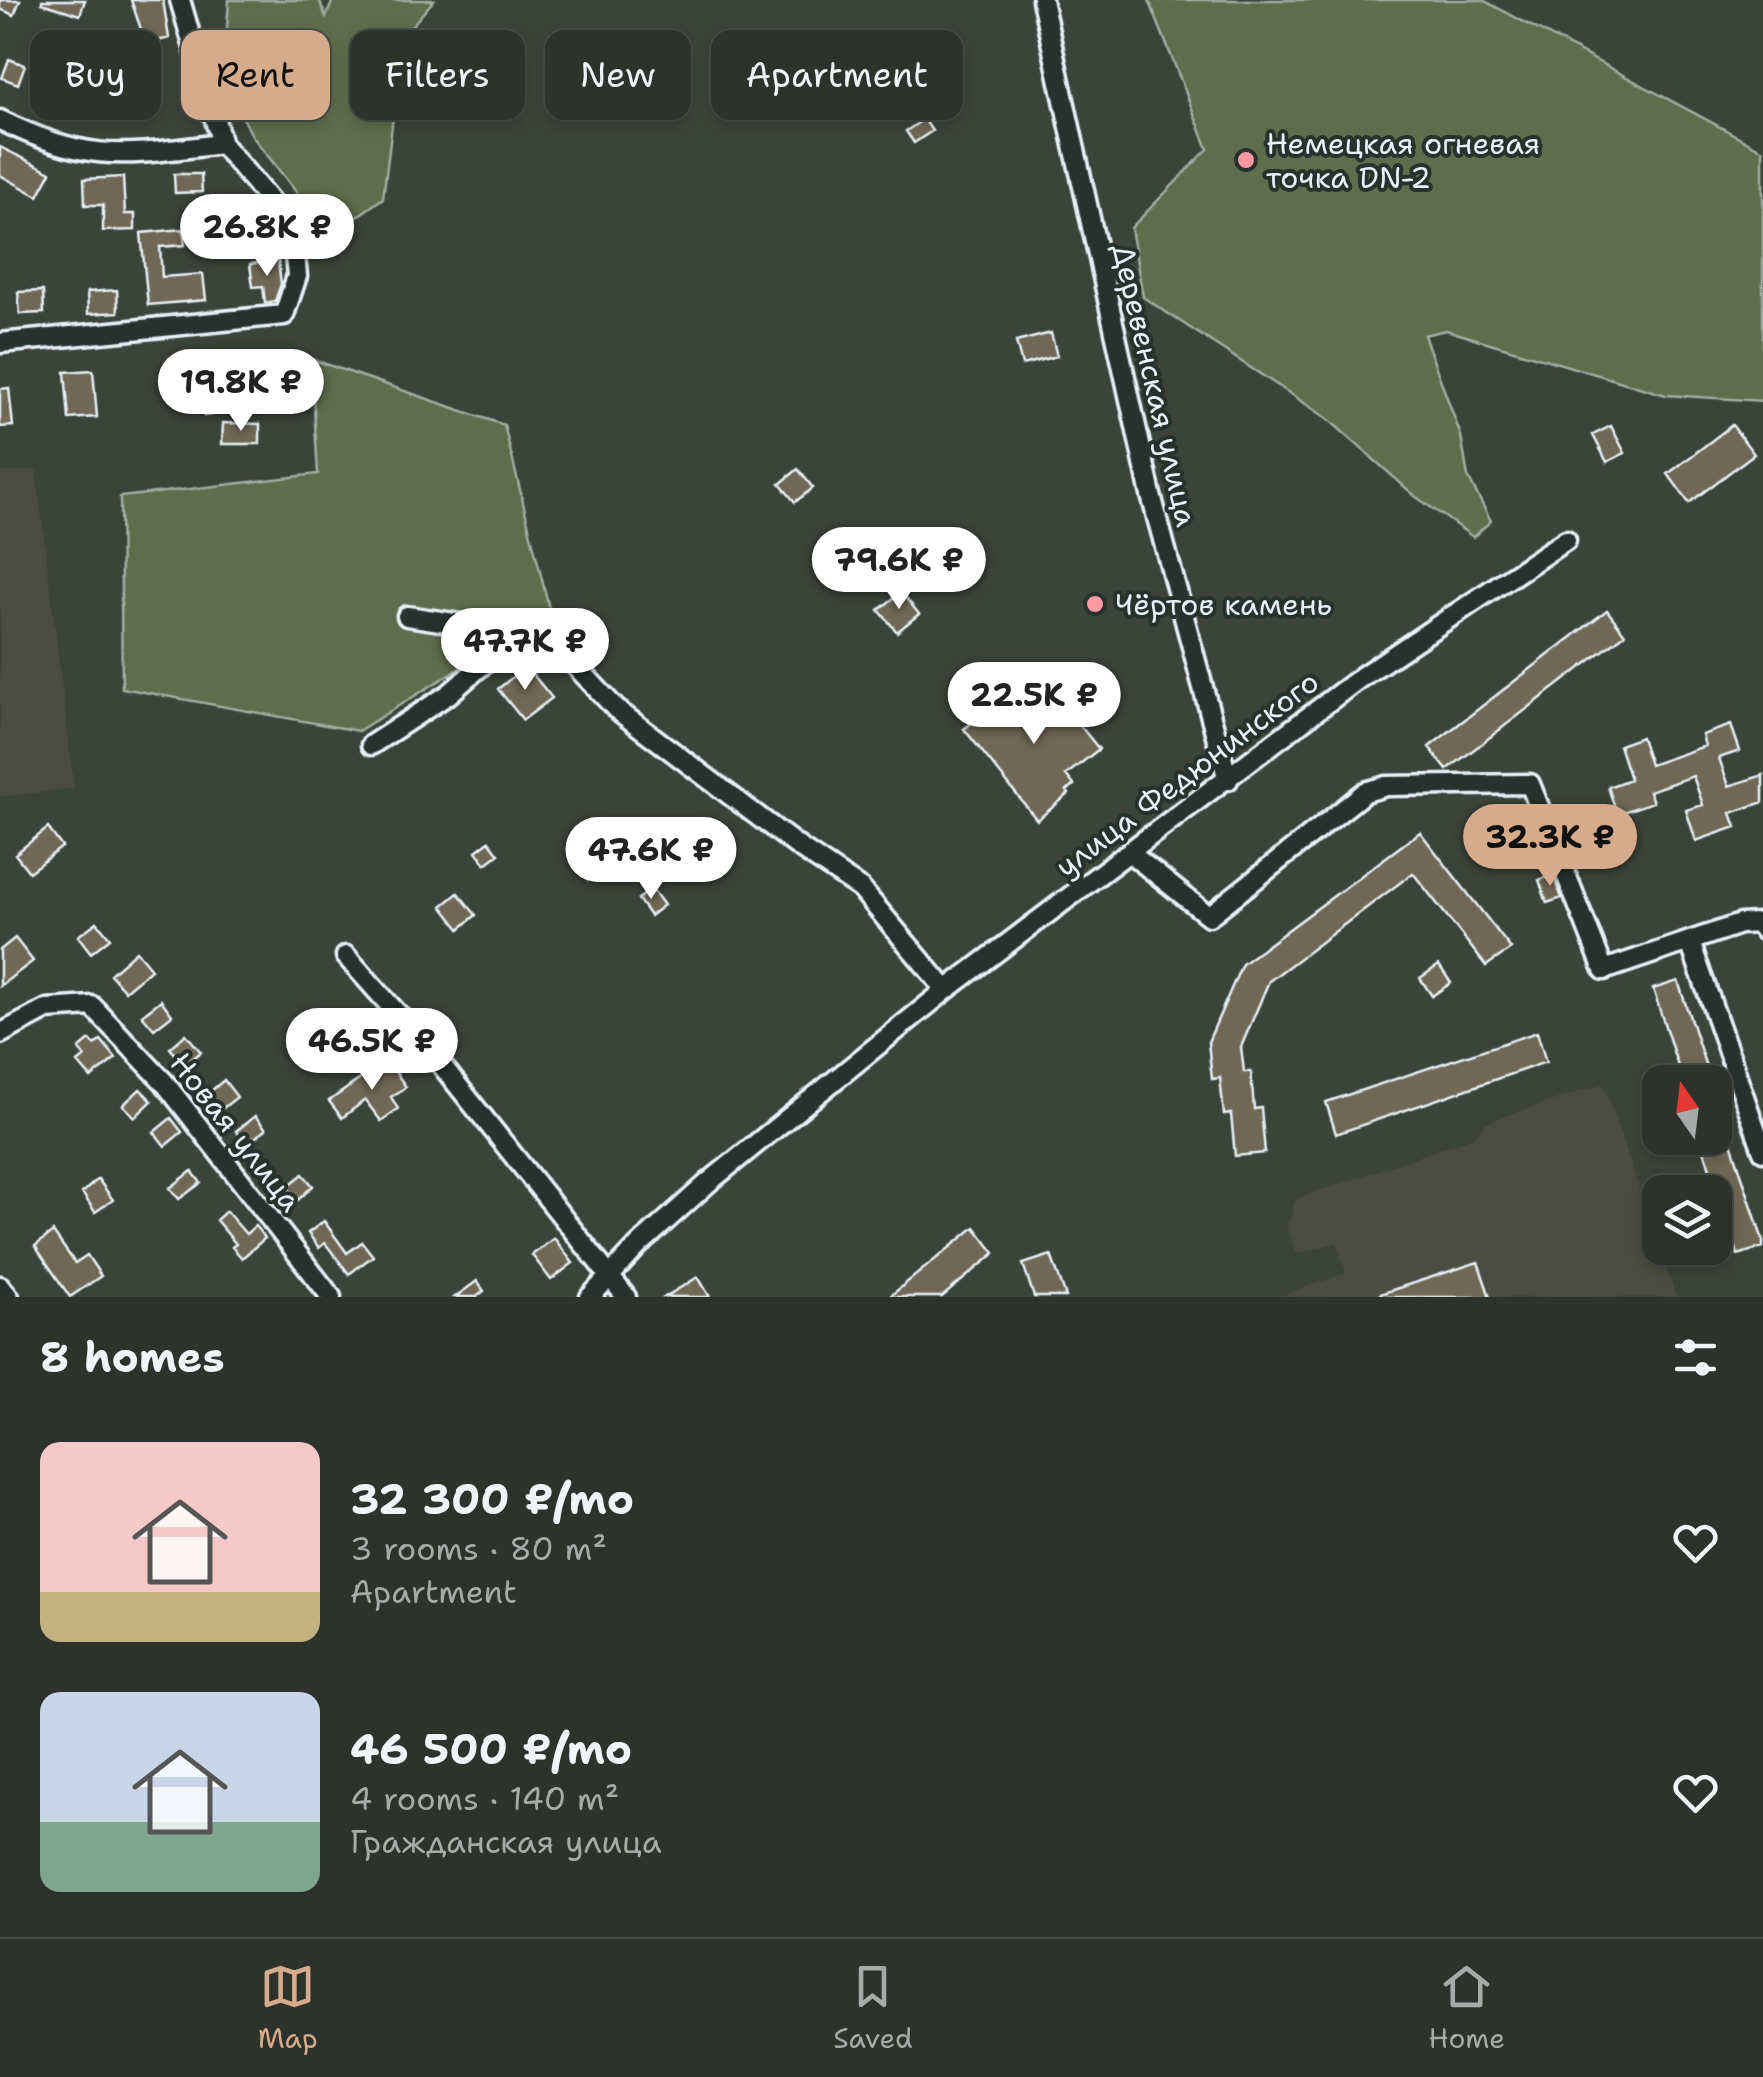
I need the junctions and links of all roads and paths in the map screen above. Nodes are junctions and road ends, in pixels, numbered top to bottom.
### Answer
1 (180, 0) edge
2 (1042, 0) edge
3 (0, 120) edge
4 (222, 144) junction
5 (0, 343) edge
6 (1566, 540) dead end
7 (407, 616) dead end
8 (519, 632) junction
9 (371, 746) dead end
10 (1228, 780) junction
11 (1130, 853) junction
12 (1763, 930) edge
13 (1690, 942) junction
14 (346, 956) dead end
15 (946, 990) junction
16 (0, 1034) edge
17 (1763, 1151) edge
18 (610, 1276) junction
19 (0, 1286) edge
20 (9, 1297) edge
21 (331, 1297) edge
22 (590, 1297) edge
23 (626, 1297) edge

1 - 4 street
2 - 10 street, Деревенская улица
3 - 4 street
4 - 5 street
6 - 10 street, улица Федюнинского
7 - 8 street
8 - 9 street
8 - 15 street
10 - 11 street, улица Федюнинского
11 - 13 street
11 - 15 street, улица Федюнинского
12 - 13 street
13 - 17 street
14 - 18 street
15 - 18 street, улица Федюнинского
16 - 21 street, Новая улица
18 - 22 street, улица Федюнинского
18 - 23 street
19 - 20 street

